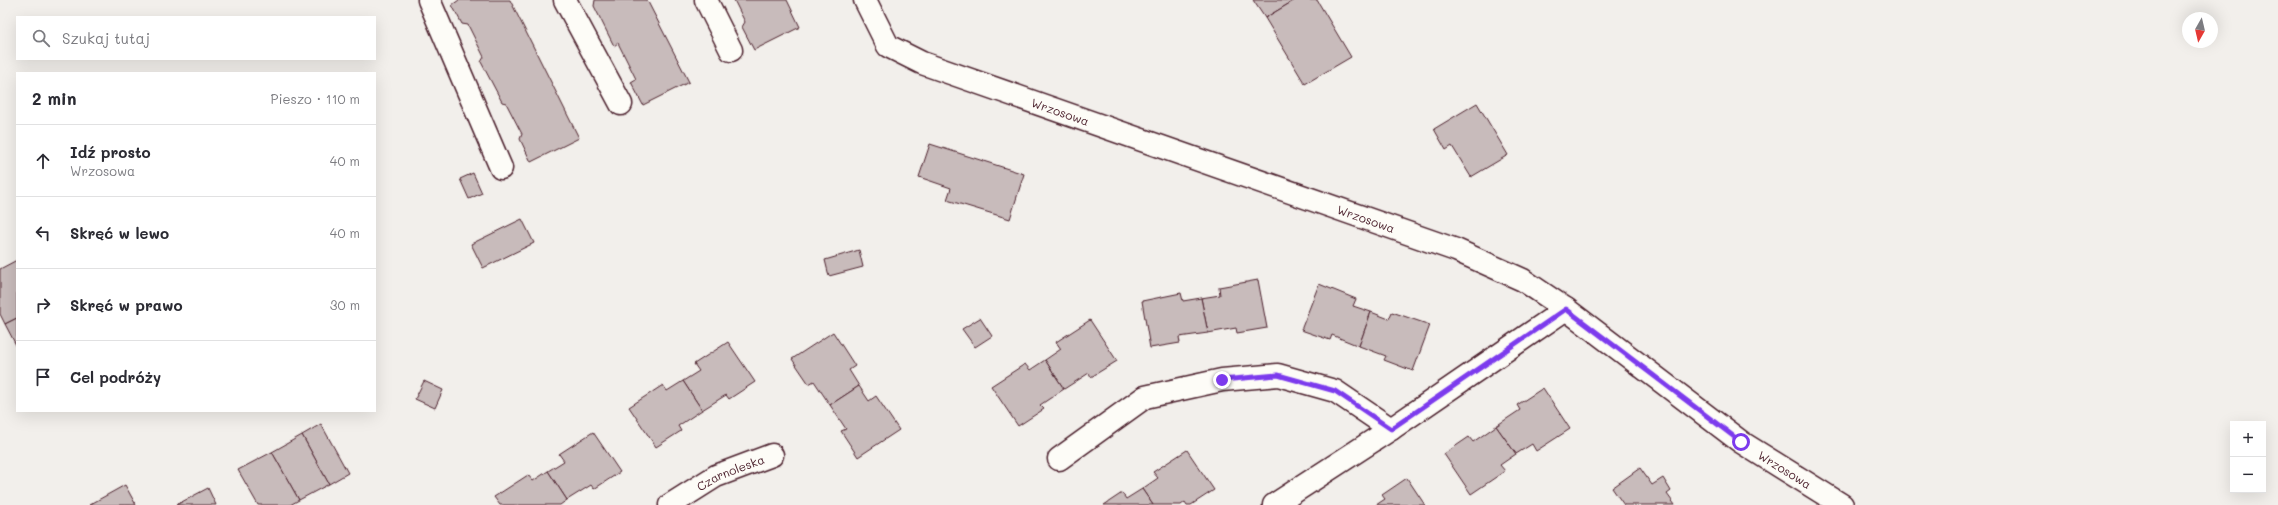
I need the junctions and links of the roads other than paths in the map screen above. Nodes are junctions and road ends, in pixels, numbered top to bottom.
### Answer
1 (429, 0) edge
2 (565, 0) edge
3 (706, 0) edge
4 (865, 0) edge
5 (732, 50) dead end
6 (621, 104) dead end
7 (501, 168) dead end
8 (1566, 309) junction
9 (1391, 429) junction
10 (772, 455) dead end
11 (1059, 459) dead end
12 (670, 505) edge
13 (1274, 505) edge
14 (1842, 505) edge

1 - 7 street
2 - 6 street
3 - 5 street
4 - 8 street, Wrzosowa
8 - 9 street
8 - 14 street, Wrzosowa
9 - 11 street
9 - 13 street
10 - 12 street, Czarnoleska

